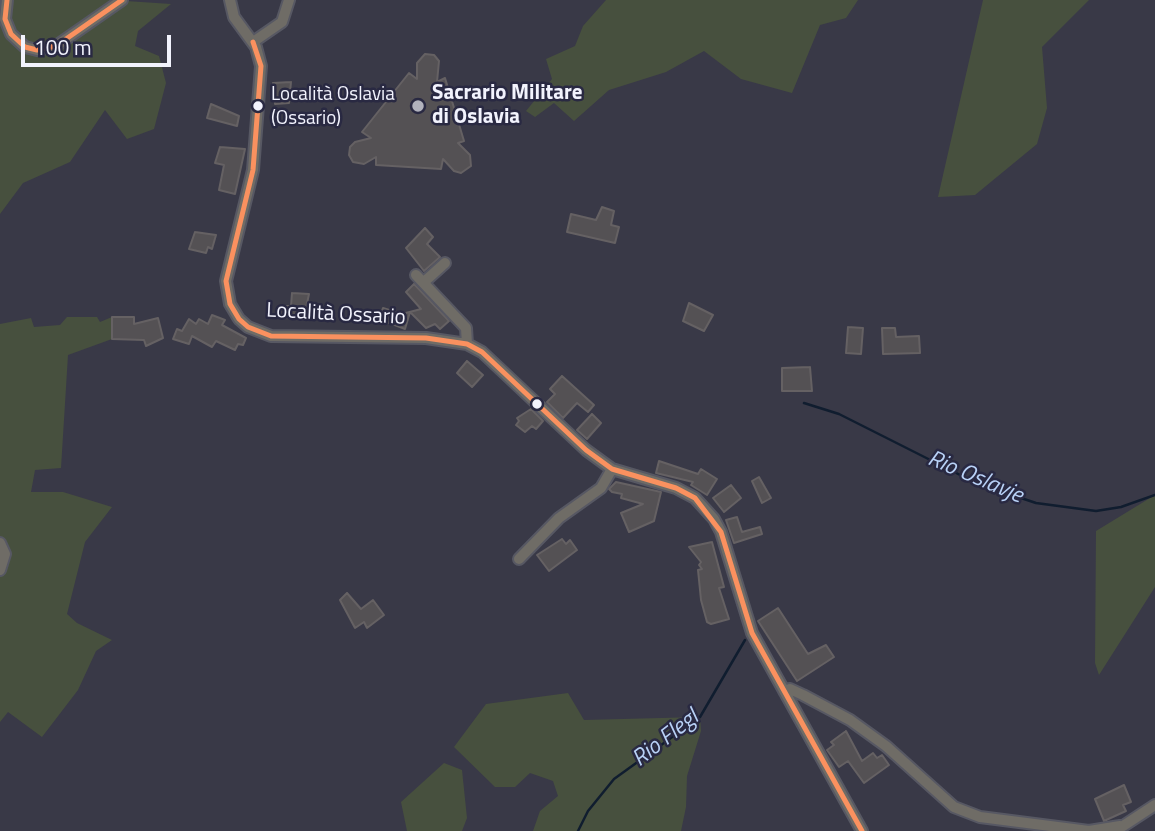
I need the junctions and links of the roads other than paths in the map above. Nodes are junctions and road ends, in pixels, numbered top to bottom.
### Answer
1 (7, 0) edge
2 (122, 0) edge
3 (230, 0) edge
4 (289, 0) edge
5 (253, 42) junction
6 (445, 263) dead end
7 (467, 344) junction
8 (612, 469) junction
9 (0, 543) edge
10 (519, 559) dead end
11 (0, 570) edge
12 (783, 691) junction
13 (1155, 805) edge
14 (1118, 828) edge
15 (862, 831) edge
16 (1089, 831) edge

1 - 2 street
3 - 5 street, Località Ossario
4 - 5 street
5 - 7 street, Località Ossario
6 - 7 street, Località Ossario
7 - 8 street, Località Ossario
8 - 10 street
8 - 12 street
9 - 11 street
12 - 15 street
12 - 16 street
13 - 14 street
14 - 16 street

